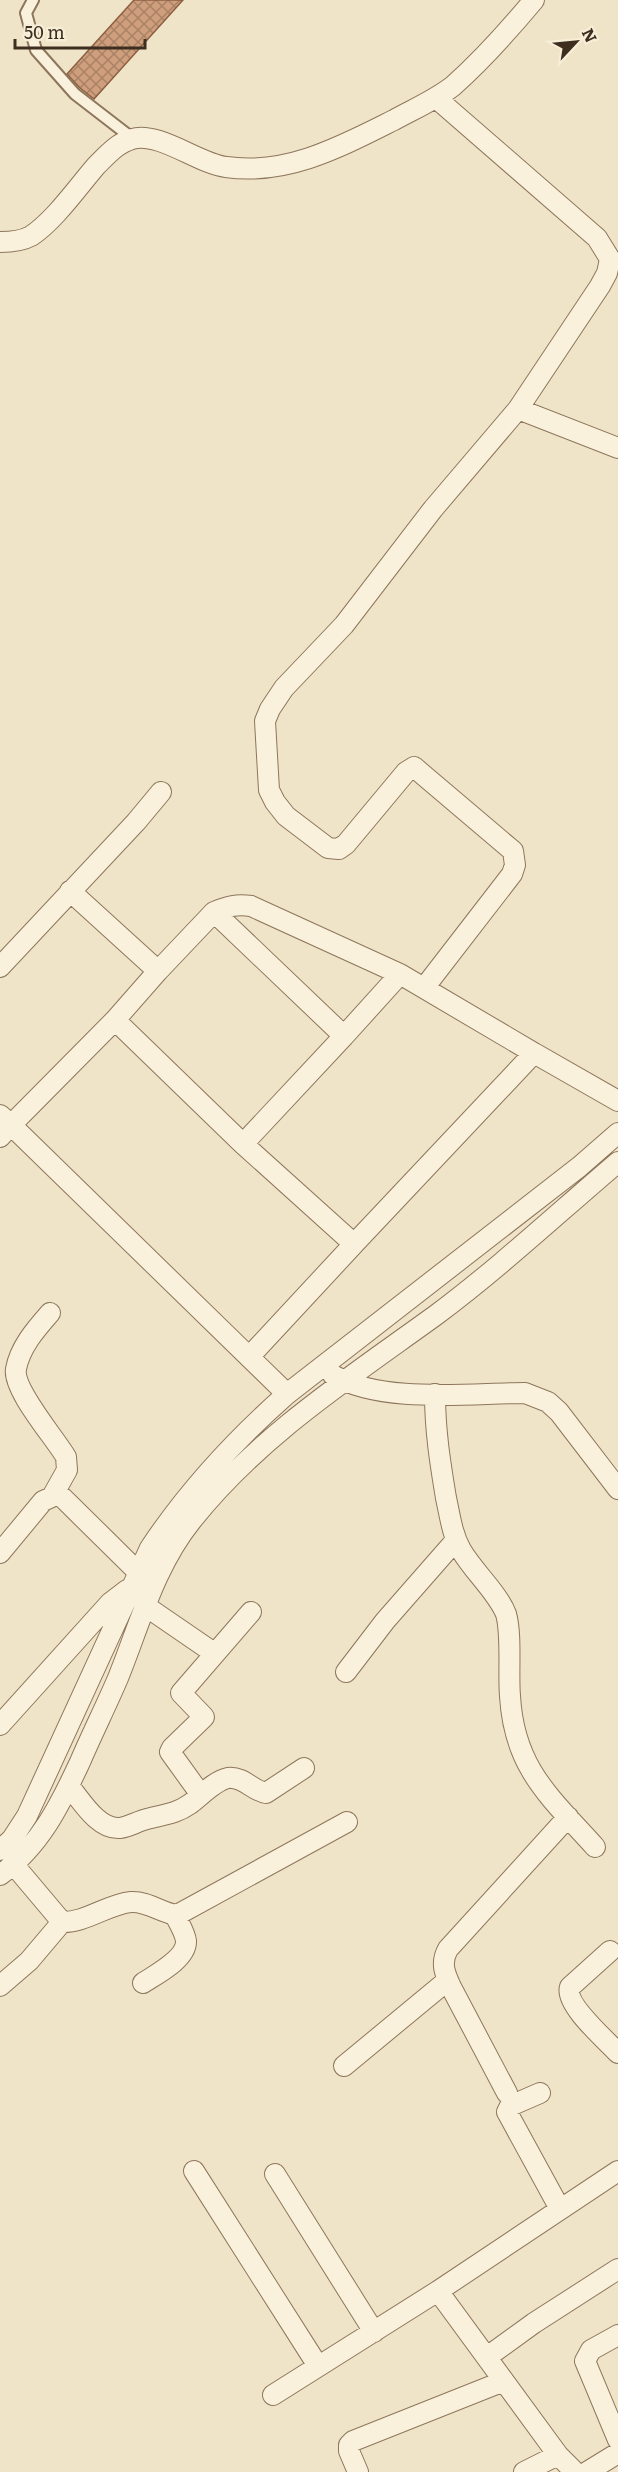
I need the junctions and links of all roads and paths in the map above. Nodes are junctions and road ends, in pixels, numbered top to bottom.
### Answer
1 (33, 0) edge
2 (534, 0) edge
3 (436, 98) junction
4 (132, 138) junction
5 (0, 242) edge
6 (614, 256) edge
7 (523, 401) junction
8 (618, 448) edge
9 (161, 792) dead end
10 (70, 891) junction
11 (214, 912) junction
12 (0, 967) edge
13 (158, 971) junction
14 (400, 974) junction
15 (432, 977) junction
16 (115, 1020) junction
17 (344, 1036) junction
18 (534, 1053) junction
19 (618, 1101) edge
20 (4, 1126) edge
21 (618, 1133) edge
22 (243, 1144) junction
23 (618, 1162) edge
24 (354, 1244) junction
25 (456, 1262) junction
26 (476, 1282) junction
27 (50, 1313) dead end
28 (250, 1356) junction
29 (320, 1368) junction
30 (342, 1381) junction
31 (287, 1394) junction
32 (435, 1394) junction
33 (618, 1489) edge
34 (53, 1495) junction
35 (456, 1540) junction
36 (0, 1553) edge
37 (142, 1580) junction
38 (144, 1605) junction
39 (251, 1612) dead end
40 (214, 1653) junction
41 (346, 1672) dead end
42 (0, 1725) edge
43 (304, 1768) dead end
44 (69, 1786) junction
45 (201, 1795) junction
46 (568, 1817) junction
47 (347, 1822) dead end
48 (595, 1847) dead end
49 (0, 1850) edge
50 (7, 1870) edge
51 (175, 1915) junction
52 (62, 1922) junction
53 (610, 1951) dead end
54 (448, 1980) junction
55 (142, 1983) dead end
56 (0, 1986) edge
57 (618, 2053) edge
58 (344, 2066) dead end
59 (507, 2093) dead end
60 (540, 2093) dead end
61 (618, 2170) edge
62 (194, 2171) dead end
63 (275, 2174) dead end
64 (560, 2210) junction
65 (618, 2269) edge
66 (438, 2291) junction
67 (374, 2332) junction
68 (618, 2335) edge
69 (487, 2357) junction
70 (318, 2366) junction
71 (504, 2381) junction
72 (273, 2395) dead end
73 (618, 2440) edge
74 (618, 2453) edge
75 (558, 2455) junction
76 (358, 2472) edge
77 (524, 2472) edge
78 (575, 2472) edge
79 (587, 2472) edge

1 - 4 lane
2 - 3 street
3 - 4 street
3 - 6 street
4 - 5 street
6 - 7 street
7 - 8 street
7 - 15 street
9 - 10 street
10 - 12 street
10 - 13 street
11 - 13 street
11 - 14 street
11 - 17 street
13 - 16 street
14 - 15 street
14 - 17 street
15 - 18 street
16 - 20 street
16 - 22 street
17 - 22 street
18 - 19 street
18 - 24 street
20 - 28 street
21 - 25 street
22 - 24 street
23 - 26 street
24 - 28 street
25 - 26 street
25 - 29 street
26 - 30 street
27 - 34 street
28 - 31 street
29 - 30 street
29 - 31 street
30 - 32 street
30 - 37 street
31 - 37 street
32 - 33 street
32 - 35 street
34 - 36 street
34 - 37 street
35 - 41 street
35 - 46 street
37 - 38 street
37 - 42 street
37 - 49 street
38 - 40 street
38 - 44 street
39 - 40 street
40 - 45 street
43 - 45 street
44 - 45 street
44 - 50 street
46 - 48 street
46 - 54 street
47 - 51 street
50 - 52 street
51 - 52 street
51 - 55 street
52 - 56 street
53 - 57 street
54 - 58 street
54 - 59 street
60 - 64 street
61 - 64 street
62 - 70 street
63 - 67 street
64 - 66 street
65 - 69 street
66 - 67 street
66 - 69 street
67 - 70 street
68 - 73 street
69 - 71 street
70 - 72 street
71 - 75 street
71 - 76 street
74 - 79 street
75 - 77 street
75 - 78 street

